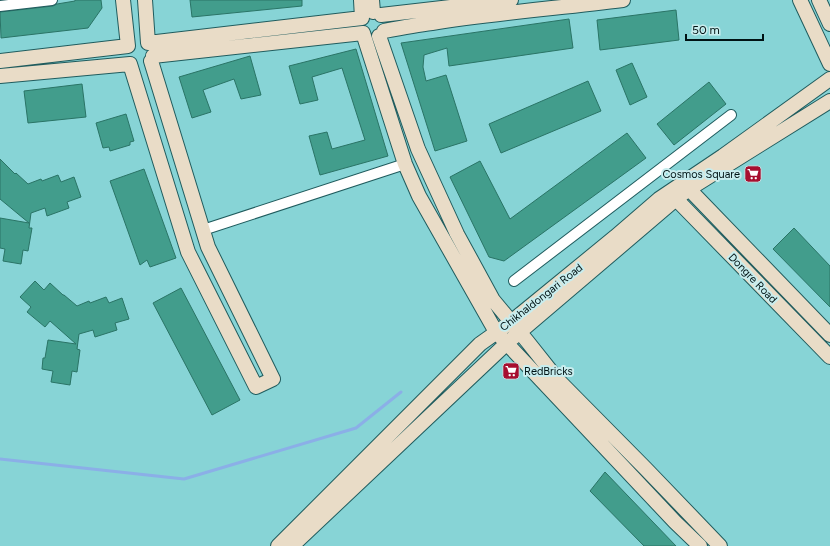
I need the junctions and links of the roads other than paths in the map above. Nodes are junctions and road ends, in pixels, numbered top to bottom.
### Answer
1 (52, 0) edge
2 (123, 0) edge
3 (145, 0) edge
4 (361, 0) edge
5 (511, 0) edge
6 (623, 0) edge
7 (800, 0) edge
8 (819, 0) edge
9 (0, 6) edge
10 (372, 11) edge
11 (830, 24) edge
12 (363, 33) junction
13 (381, 34) junction
14 (128, 46) junction
15 (151, 54) junction
16 (0, 61) edge
17 (130, 64) junction
18 (830, 64) edge
19 (0, 76) edge
20 (830, 79) edge
21 (830, 101) edge
22 (731, 115) dead end
23 (405, 164) junction
24 (689, 189) junction
25 (676, 199) junction
26 (203, 230) junction
27 (514, 281) dead end
28 (516, 327) junction
29 (496, 332) junction
30 (830, 335) edge
31 (507, 343) junction
32 (830, 357) edge
33 (278, 546) edge
34 (292, 546) edge
35 (700, 546) edge
36 (720, 546) edge

1 - 9 street
2 - 14 street
3 - 15 street
4 - 10 street
5 - 10 street
6 - 13 street
7 - 18 street
8 - 11 street
10 - 12 street
10 - 13 street
10 - 15 street
12 - 13 street
12 - 15 street
12 - 23 street
13 - 28 street
14 - 15 street
14 - 16 street
14 - 17 street
15 - 17 street
15 - 26 street
17 - 19 street
17 - 26 street
20 - 28 street, Chikhaldongari Road
21 - 24 street, Chikhaldongari Road
22 - 27 street
23 - 26 street
23 - 29 street
24 - 25 street, Chikhaldongari Road
24 - 30 street, Dongre Road
25 - 28 street, Chikhaldongari Road
25 - 32 street, Dongre Road
28 - 29 street, Chikhaldongari Road
28 - 31 street, Chikhaldongari Road
28 - 36 street
29 - 31 street
29 - 33 street, Chikhaldongari Road
31 - 34 street, Chikhaldongari Road
31 - 35 street

